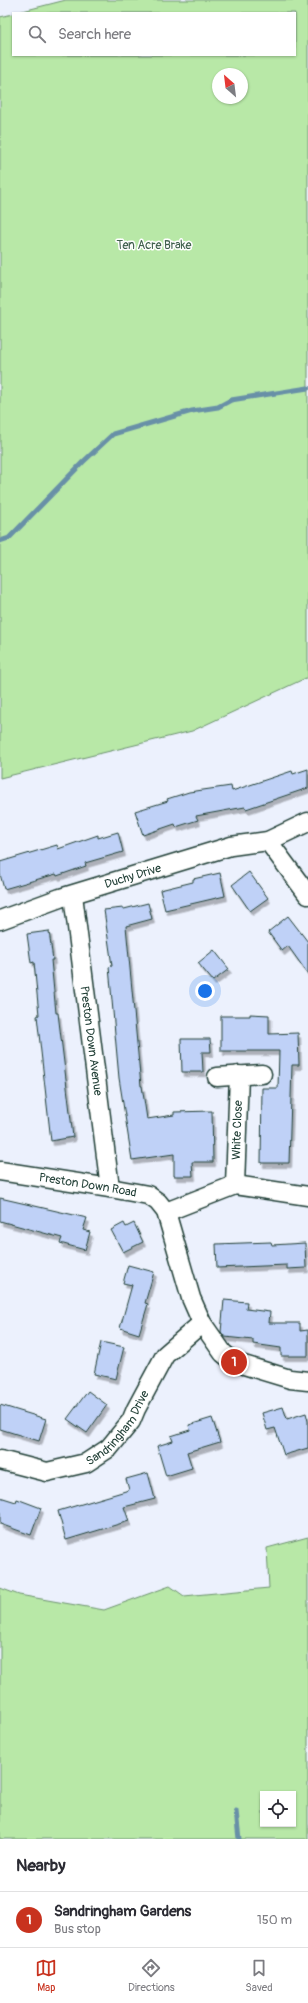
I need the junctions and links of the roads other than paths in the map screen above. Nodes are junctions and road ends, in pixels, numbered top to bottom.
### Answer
1 (308, 822) edge
2 (268, 841) junction
3 (73, 895) junction
4 (308, 895) edge
5 (0, 920) edge
6 (262, 1074) dead end
7 (239, 1075) junction
8 (217, 1077) dead end
9 (0, 1171) edge
10 (235, 1185) junction
11 (110, 1188) junction
12 (308, 1196) edge
13 (166, 1212) junction
14 (202, 1323) junction
15 (308, 1381) edge
16 (0, 1460) edge

1 - 2 street, Duchy Drive
2 - 3 street, Duchy Drive
2 - 4 street
3 - 5 street, Duchy Drive
3 - 11 street, Preston Down Avenue
6 - 7 street
7 - 8 street
7 - 10 street, White Close
9 - 11 street, Preston Down Road
10 - 12 street
10 - 13 street
11 - 13 street, Preston Down Road
13 - 14 street
14 - 15 street
14 - 16 street, Sandringham Drive

